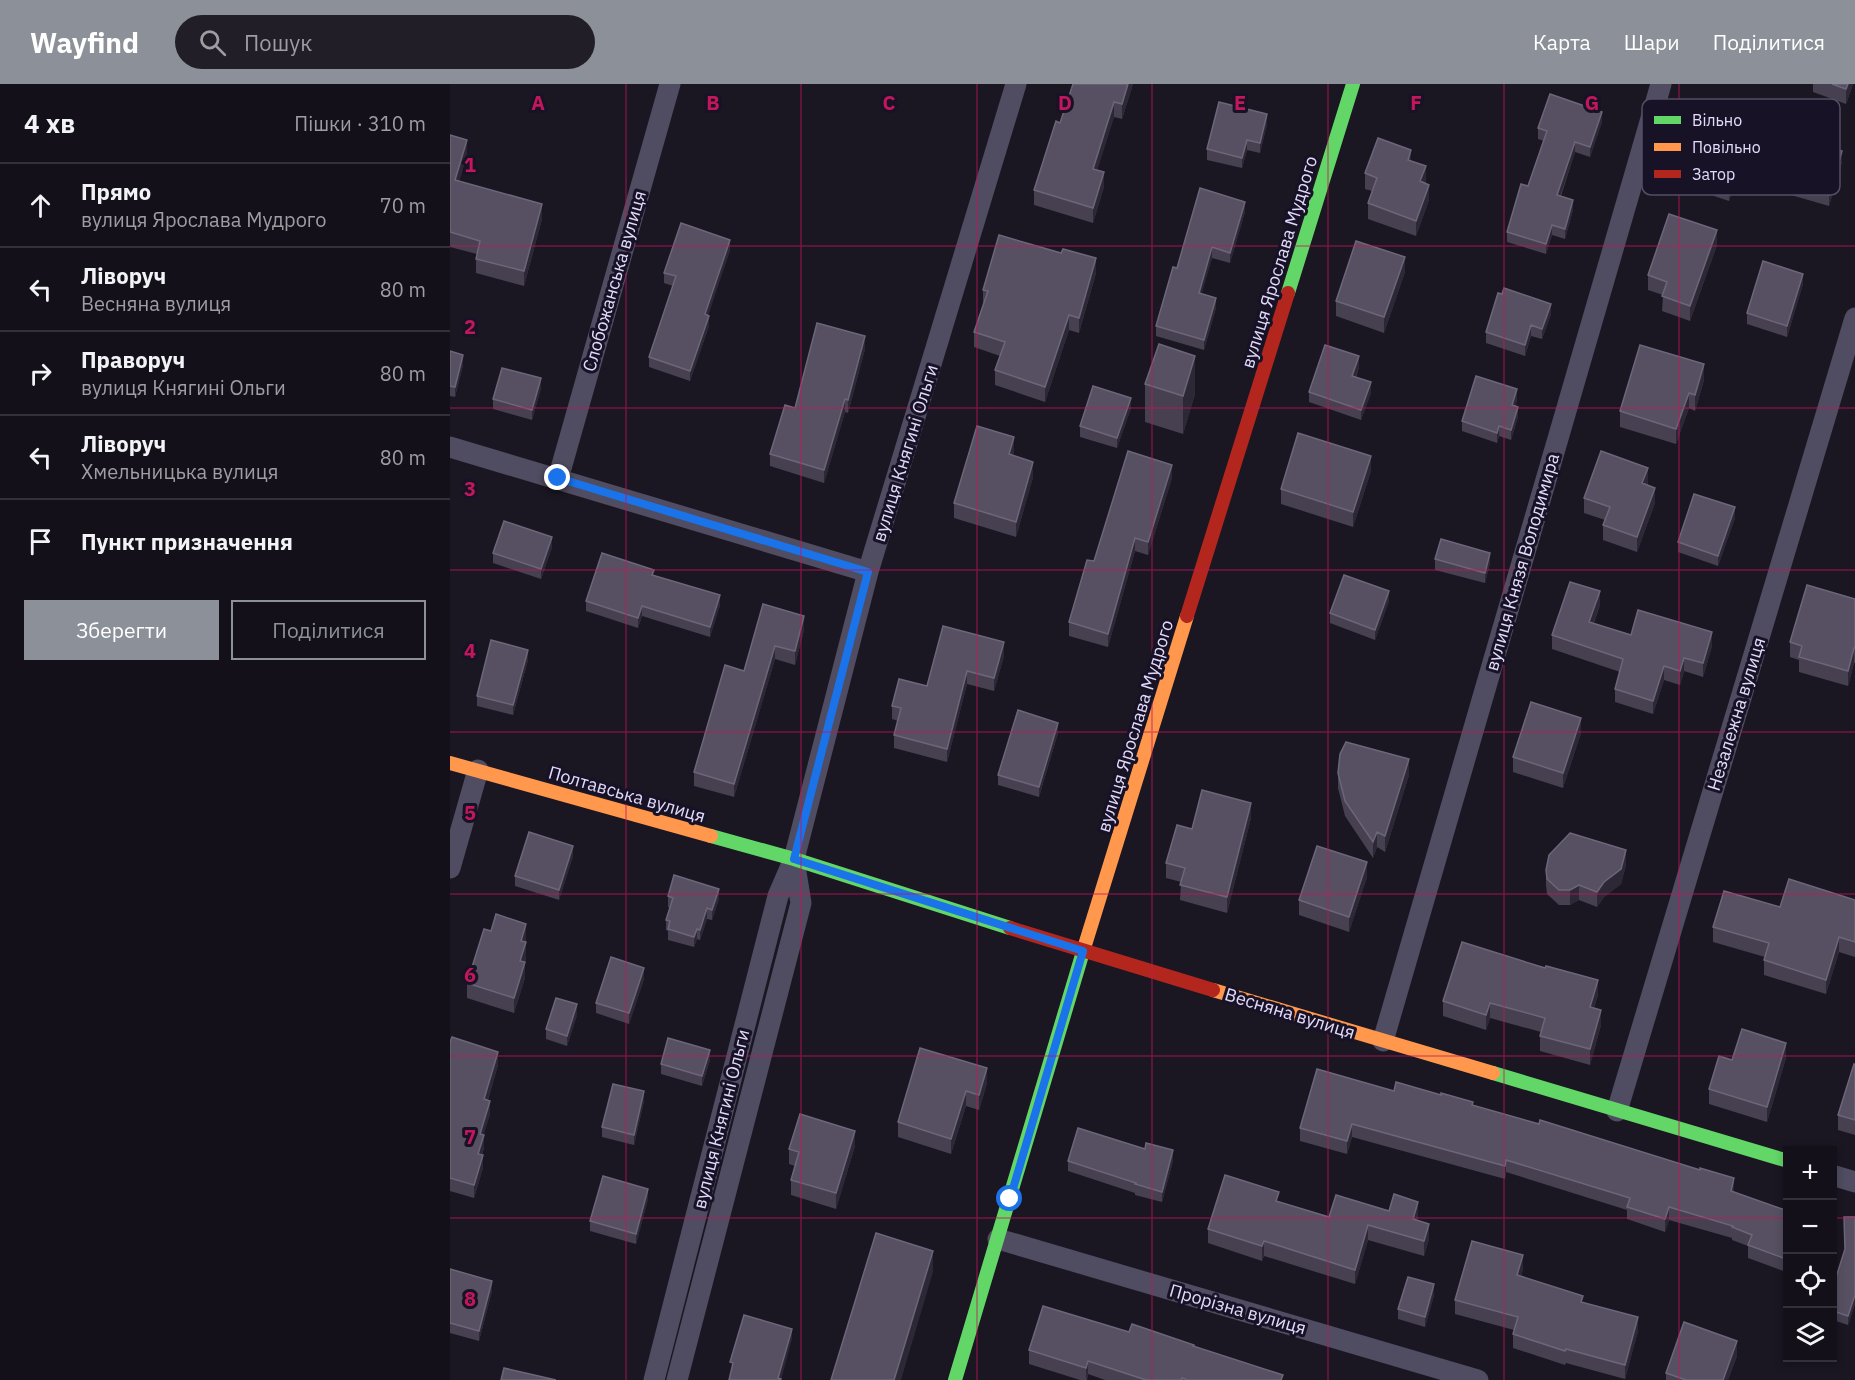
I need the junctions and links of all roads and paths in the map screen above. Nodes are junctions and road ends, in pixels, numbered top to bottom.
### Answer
1 (670, 84) edge
2 (1016, 84) edge
3 (1353, 84) edge
4 (1661, 84) edge
5 (1657, 99) edge
6 (1642, 149) edge
7 (1855, 318) edge
8 (450, 447) edge
9 (558, 478) junction
10 (868, 572) junction
11 (450, 763) edge
12 (478, 770) junction
13 (794, 859) junction
14 (450, 868) edge
15 (1083, 951) junction
16 (1383, 1041) junction
17 (1617, 1111) junction
18 (1783, 1160) edge
19 (1837, 1176) edge
20 (1855, 1182) edge
21 (998, 1239) junction
22 (654, 1380) edge
23 (677, 1380) edge
24 (955, 1380) edge
25 (1478, 1380) edge

1 - 9 street, Слобожанська вулиця
2 - 10 street, вулиця Княгині Ольги
3 - 15 street, вулиця Ярослава Мудрого
4 - 5 street, вулиця Князя Володимира
6 - 16 street, вулиця Князя Володимира
7 - 17 street, Незалежна вулиця
8 - 9 street
9 - 10 street
10 - 13 street, вулиця Княгині Ольги
11 - 12 street, Полтавська вулиця
12 - 13 street, Полтавська вулиця
12 - 14 street
13 - 15 street, Весняна вулиця
13 - 22 street, вулиця Княгині Ольги
13 - 23 street, вулиця Княгині Ольги
15 - 16 street, Весняна вулиця
15 - 21 street, вулиця Ярослава Мудрого
16 - 17 street, Весняна вулиця
17 - 18 street, Весняна вулиця
19 - 20 street
21 - 24 street, вулиця Ярослава Мудрого
21 - 25 street, Прорізна вулиця

